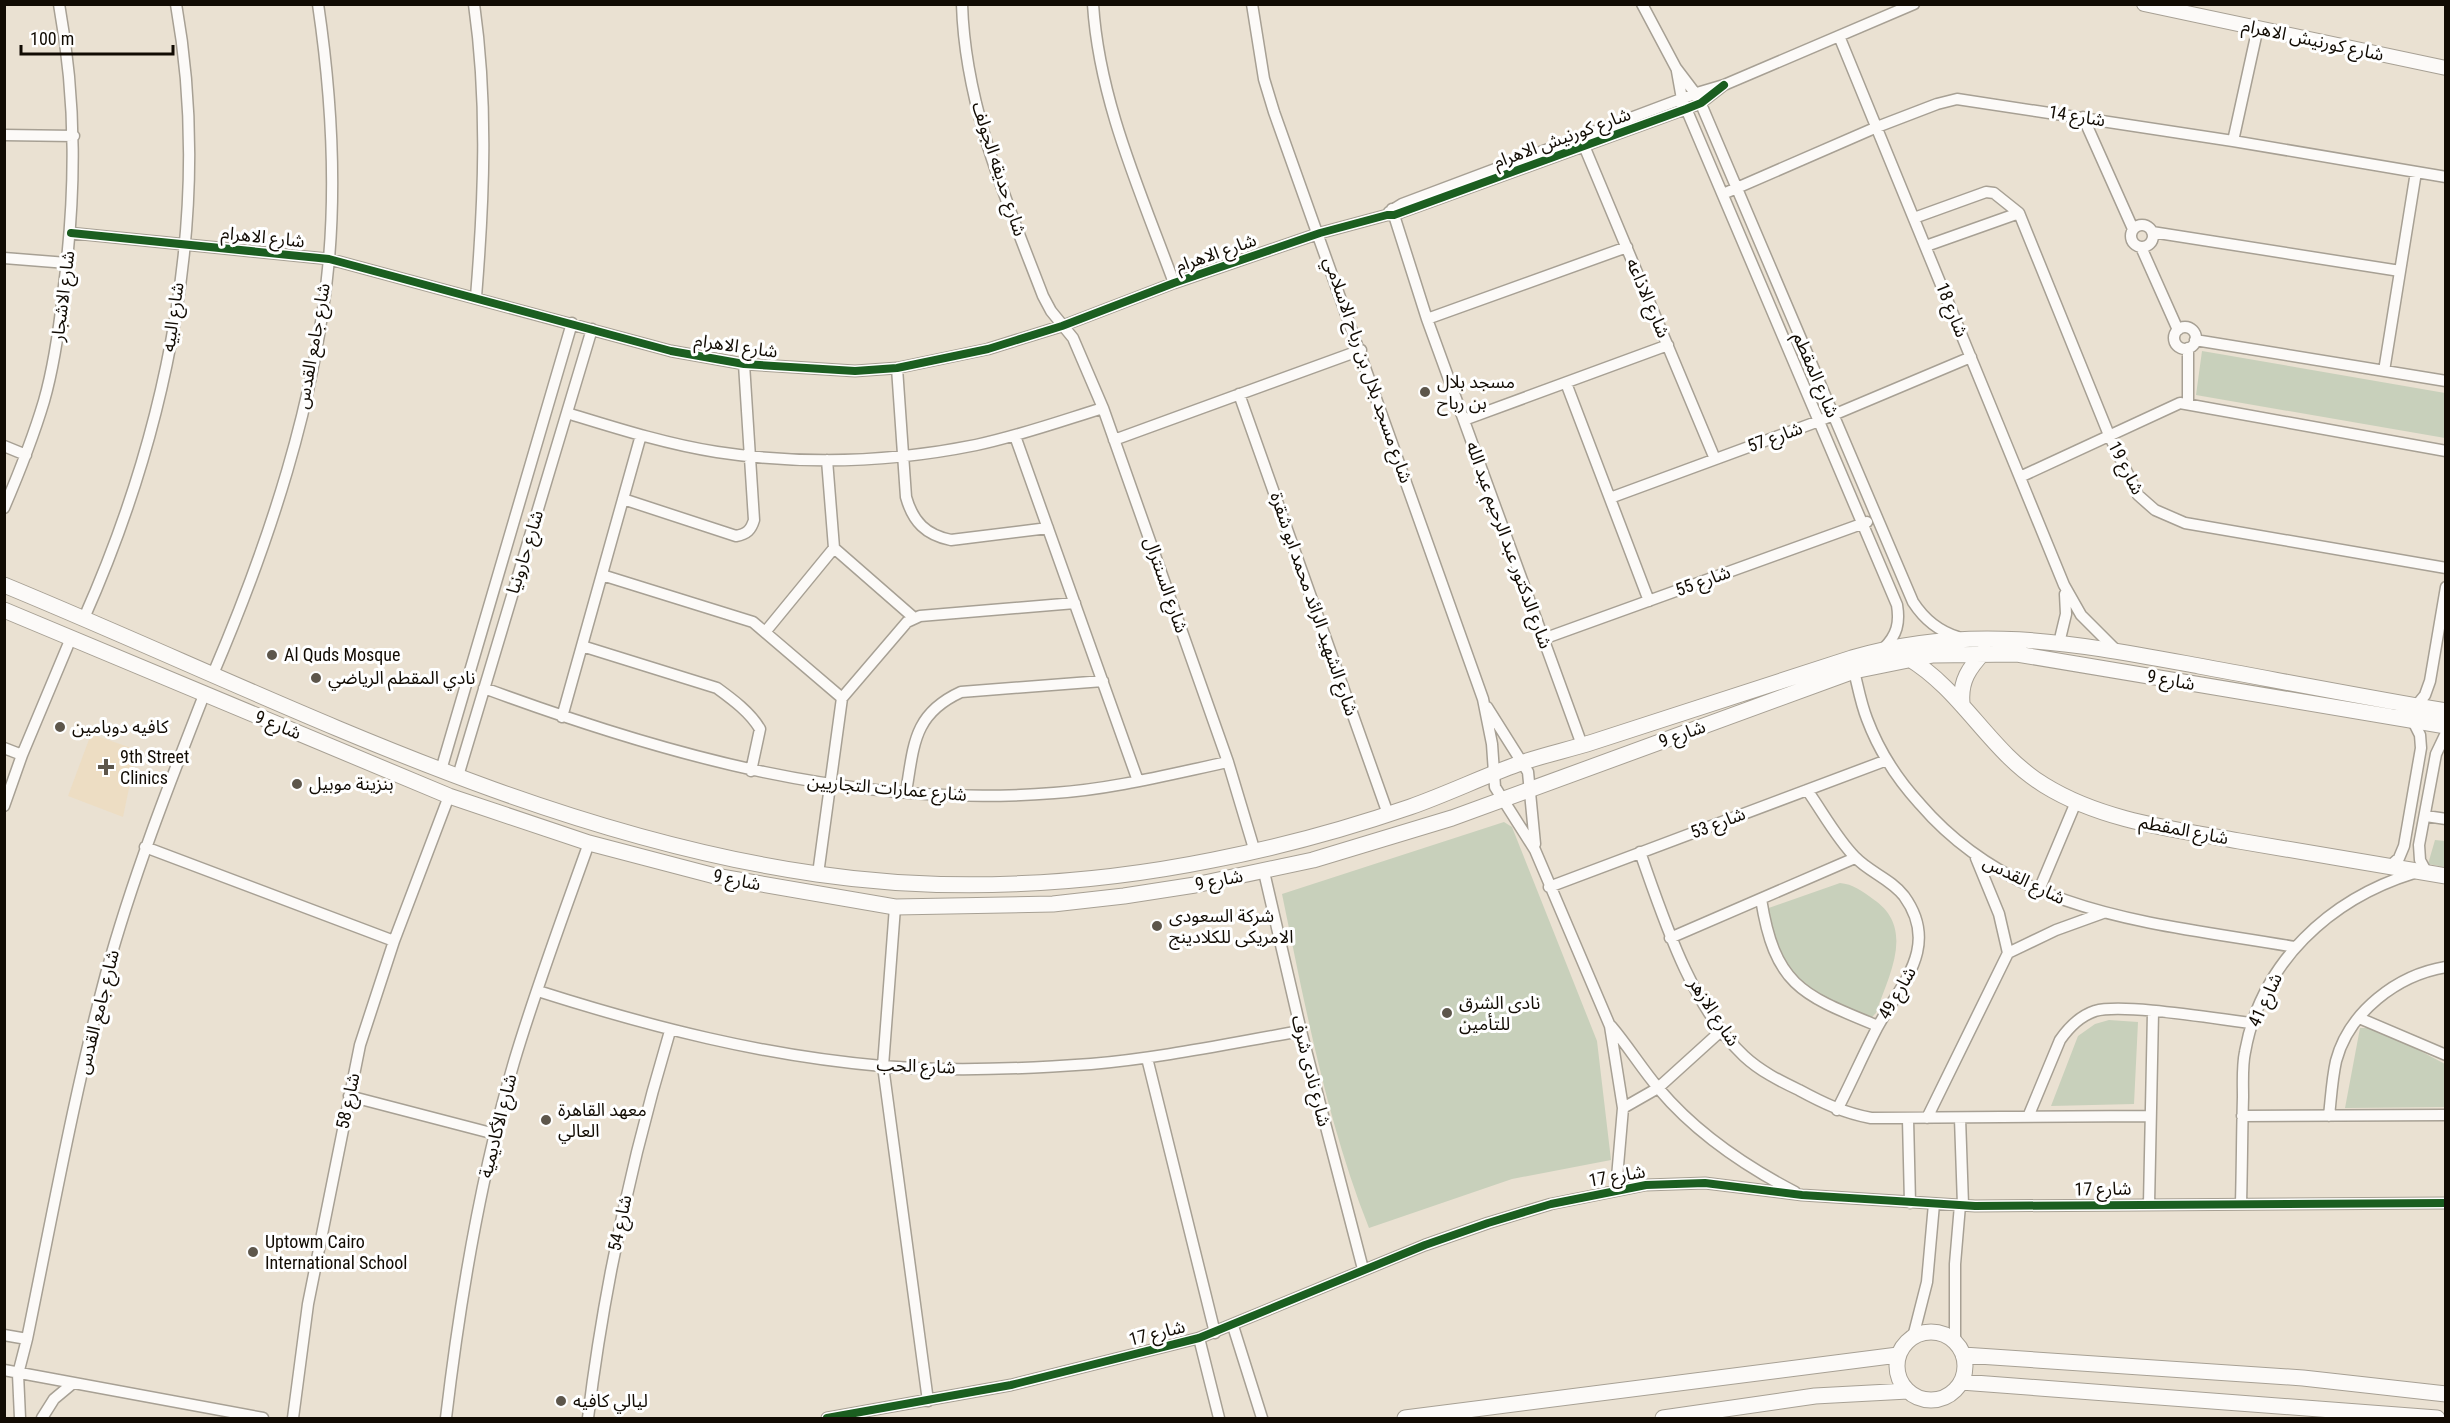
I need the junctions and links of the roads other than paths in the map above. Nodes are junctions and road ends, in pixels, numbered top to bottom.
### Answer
1 (59, 4) edge
2 (176, 4) edge
3 (318, 4) edge
4 (474, 4) edge
5 (962, 4) edge
6 (1093, 4) edge
7 (1252, 4) edge
8 (1642, 4) edge
9 (1914, 4) edge
10 (2144, 4) edge
11 (2258, 27) junction
12 (1839, 36) junction
13 (1676, 68) junction
14 (2445, 68) edge
15 (1699, 98) junction
16 (1684, 104) junction
17 (2083, 117) junction
18 (1877, 128) junction
19 (4, 135) edge
20 (74, 135) junction
21 (2233, 141) junction
22 (1583, 142) junction
23 (2416, 172) junction
24 (2445, 177) edge
25 (1737, 188) junction
26 (1724, 194) junction
27 (1391, 213) junction
28 (2019, 213) junction
29 (1914, 218) junction
30 (2133, 230) junction
31 (2152, 232) junction
32 (71, 233) junction
33 (1320, 233) junction
34 (183, 244) junction
35 (1926, 246) junction
36 (1627, 247) junction
37 (2141, 247) junction
38 (4, 258) edge
39 (329, 259) junction
40 (68, 263) junction
41 (2400, 271) junction
42 (1174, 283) junction
43 (476, 297) junction
44 (1427, 319) junction
45 (572, 323) junction
46 (1062, 326) junction
47 (592, 329) junction
48 (2178, 330) junction
49 (2192, 344) junction
50 (1668, 345) junction
51 (1361, 350) junction
52 (1971, 357) junction
53 (744, 364) junction
54 (897, 368) junction
55 (2384, 371) junction
56 (2445, 381) edge
57 (1566, 383) junction
58 (1239, 394) junction
59 (2188, 403) junction
60 (1103, 408) junction
61 (567, 413) junction
62 (1833, 415) junction
63 (1464, 420) junction
64 (1819, 421) junction
65 (641, 435) junction
66 (2109, 435) junction
67 (1015, 436) junction
68 (1114, 440) junction
69 (4, 446) edge
70 (2445, 451) edge
71 (26, 455) junction
72 (750, 456) junction
73 (904, 456) junction
74 (1715, 459) junction
75 (827, 460) junction
76 (2020, 477) junction
77 (1610, 498) junction
78 (623, 499) junction
79 (4, 508) edge
80 (1877, 518) junction
81 (1863, 524) junction
82 (1048, 528) junction
83 (834, 548) junction
84 (2445, 568) edge
85 (602, 575) junction
86 (4, 585) edge
87 (2064, 585) junction
88 (2445, 587) edge
89 (1649, 601) junction
90 (1075, 603) junction
91 (4, 610) edge
92 (913, 617) junction
93 (84, 618) junction
94 (766, 631) junction
95 (71, 638) junction
96 (1959, 638) junction
97 (1543, 639) junction
98 (2059, 644) junction
99 (582, 646) junction
100 (1884, 648) junction
101 (1984, 652) junction
102 (2118, 652) junction
103 (1908, 658) junction
104 (1854, 671) junction
105 (213, 674) junction
106 (1103, 681) junction
107 (484, 688) junction
108 (204, 695) junction
109 (842, 698) junction
110 (1483, 699) junction
111 (1962, 703) junction
112 (2445, 711) edge
113 (2415, 713) junction
114 (562, 717) junction
115 (2445, 726) edge
116 (2445, 733) edge
117 (1582, 745) junction
118 (4, 748) edge
119 (22, 755) junction
120 (1887, 760) junction
121 (1228, 762) junction
122 (1521, 763) junction
123 (441, 770) junction
124 (751, 771) junction
125 (1494, 773) junction
126 (458, 776) junction
127 (1138, 781) junction
128 (830, 786) junction
129 (1529, 790) junction
130 (1807, 790) junction
131 (906, 792) junction
132 (449, 796) junction
133 (1502, 800) junction
134 (2076, 802) junction
135 (4, 806) edge
136 (1409, 807) junction
137 (1388, 814) junction
138 (2426, 816) junction
139 (2445, 819) edge
140 (1407, 833) junction
141 (590, 843) junction
142 (145, 847) junction
143 (1535, 850) junction
144 (1255, 852) junction
145 (1640, 852) junction
146 (1855, 858) junction
147 (1976, 858) junction
148 (2389, 867) junction
149 (1264, 872) junction
150 (2422, 872) junction
151 (818, 874) junction
152 (2445, 876) edge
153 (1549, 886) junction
154 (2039, 890) junction
155 (1761, 899) junction
156 (895, 907) junction
157 (2103, 913) junction
158 (1670, 938) junction
159 (394, 941) junction
160 (2295, 947) junction
161 (2008, 952) junction
162 (2445, 967) edge
163 (538, 991) junction
164 (2153, 1012) junction
165 (2359, 1018) junction
166 (2251, 1023) junction
167 (1610, 1026) junction
168 (1878, 1026) junction
169 (1722, 1030) junction
170 (670, 1031) junction
171 (1301, 1031) junction
172 (2445, 1055) edge
173 (1147, 1058) junction
174 (883, 1066) junction
175 (1658, 1088) junction
176 (348, 1096) junction
177 (1623, 1108) junction
178 (1837, 1110) junction
179 (2445, 1115) edge
180 (2149, 1116) junction
181 (2242, 1116) junction
182 (2328, 1116) junction
183 (2028, 1117) junction
184 (1927, 1118) junction
185 (1960, 1118) junction
186 (1908, 1119) junction
187 (495, 1134) junction
188 (1616, 1189) junction
189 (1802, 1196) junction
190 (1910, 1203) junction
191 (2241, 1203) junction
192 (2445, 1203) edge
193 (1934, 1204) junction
194 (2149, 1204) junction
195 (1962, 1205) junction
196 (1364, 1269) junction
197 (1233, 1326) junction
198 (1215, 1333) junction
199 (4, 1335) edge
200 (1913, 1337) junction
201 (1199, 1338) junction
202 (27, 1339) junction
203 (1959, 1349) junction
204 (1898, 1356) junction
205 (4, 1370) edge
206 (18, 1374) junction
207 (4, 1378) edge
208 (1961, 1382) junction
209 (72, 1384) junction
210 (1908, 1391) junction
211 (2445, 1394) edge
212 (928, 1401) junction
213 (20, 1419) edge
214 (42, 1419) edge
215 (263, 1419) edge
216 (293, 1419) edge
217 (446, 1419) edge
218 (588, 1419) edge
219 (827, 1419) edge
220 (1219, 1419) edge
221 (1262, 1419) edge
222 (1405, 1419) edge
223 (1663, 1419) edge
224 (2437, 1419) edge

1 - 20 street, شارع الاشجار
2 - 34 street, شارع البيه
3 - 39 street, شارع جامع القدس
4 - 43 street
5 - 46 street, شارع حديقه الجولف
6 - 42 street
7 - 33 street, شارع مسجد بلال بن رباح الاسلامي
8 - 13 street
9 - 12 street, شارع كورنيش الاهرام
10 - 11 street, شارع كورنيش الاهرام
11 - 14 street, شارع كورنيش الاهرام
11 - 21 street
12 - 15 street, شارع كورنيش الاهرام
12 - 18 street, شارع 18
13 - 15 street
13 - 16 street
15 - 16 street, شارع كورنيش الاهرام
15 - 25 street, شارع المقطم
16 - 22 street, شارع كورنيش الاهرام
16 - 26 street, شارع المقطم
17 - 18 street, شارع 14
17 - 21 street, شارع 14
17 - 30 street
18 - 25 street, شارع 14
18 - 29 street, شارع 18
19 - 20 street
20 - 32 street, شارع الاشجار
21 - 23 street, شارع 14
22 - 27 street, شارع كورنيش الاهرام
22 - 36 street, شارع الاذاعه
23 - 24 street, شارع 14
23 - 41 street
25 - 26 street, شارع 14
25 - 62 street, شارع المقطم
26 - 64 street, شارع المقطم
27 - 33 street, شارع الاهرام
27 - 44 street, شارع الدكتور عبد الرحيم عبد الله
28 - 29 street, شارع 19
28 - 35 street
28 - 66 street, شارع 19
29 - 35 street, شارع 18
30 - 31 street
30 - 37 street
31 - 37 street
31 - 41 street
32 - 34 street, شارع الاهرام
32 - 40 street, شارع الاشجار
33 - 42 street, شارع الاهرام
33 - 51 street, شارع مسجد بلال بن رباح الاسلامي
34 - 39 street, شارع الاهرام
34 - 93 street, شارع البيه
35 - 52 street, شارع 18
36 - 44 street
36 - 50 street, شارع الاذاعه
37 - 48 street
38 - 40 street
39 - 43 street, شارع الاهرام
39 - 105 street, شارع جامع القدس
40 - 71 street, شارع الاشجار
41 - 55 street
42 - 46 street, شارع الاهرام
43 - 45 street, شارع الاهرام
44 - 63 street, شارع الدكتور عبد الرحيم عبد الله
45 - 47 street, شارع الاهرام
45 - 123 street, شارع حارونيا
46 - 54 street, شارع الاهرام
46 - 60 street, شارع السنترال
47 - 53 street, شارع الاهرام
47 - 61 street, شارع حارونيا
48 - 49 street
48 - 49 street
49 - 55 street
49 - 59 street
50 - 57 street
50 - 74 street, شارع الاذاعه
51 - 58 street
51 - 110 street, شارع مسجد بلال بن رباح الاسلامي
52 - 62 street, شارع 57
52 - 76 street, شارع 18
53 - 54 street, شارع الاهرام
53 - 72 street
54 - 73 street
55 - 56 street
57 - 63 street
57 - 77 street
58 - 68 street
58 - 137 street, شارع الشهيد الرائد محمد ابو شقرة
59 - 66 street
59 - 70 street
60 - 67 street
60 - 68 street, شارع السنترال
61 - 65 street
61 - 107 street, شارع حارونيا
62 - 64 street, شارع 57
62 - 80 street, شارع المقطم
63 - 97 street, شارع الدكتور عبد الرحيم عبد الله
64 - 74 street, شارع 57
64 - 81 street, شارع المقطم
65 - 72 street
65 - 78 street
66 - 76 street
66 - 84 street, شارع 19
67 - 73 street
67 - 82 street
68 - 121 street, شارع السنترال
69 - 71 street
71 - 79 street, شارع الاشجار
72 - 75 street
72 - 78 street
73 - 75 street
73 - 82 street
74 - 77 street, شارع 57
75 - 83 street
76 - 87 street, شارع 18
77 - 89 street
78 - 85 street
80 - 81 street, شارع 55
80 - 96 street, شارع المقطم
81 - 89 street, شارع 55
81 - 100 street, شارع المقطم
82 - 90 street
83 - 92 street
83 - 94 street
85 - 94 street
85 - 99 street
86 - 93 main road, شارع 9
87 - 98 street, شارع 18
87 - 102 street, شارع 18
88 - 113 street
89 - 97 street, شارع 55
90 - 92 street
90 - 106 street
91 - 95 main road, شارع 9
92 - 109 street
93 - 105 main road, شارع 9
94 - 109 street
95 - 108 main road, شارع 9
95 - 119 street
96 - 98 main road, شارع 9
96 - 100 main road, شارع 9
97 - 117 street, شارع الدكتور عبد الرحيم عبد الله
98 - 102 main road, شارع 9
99 - 114 street
99 - 124 street
100 - 117 main road, شارع 9
101 - 103 main road, شارع 9
101 - 111 main road
101 - 113 main road, شارع 9
102 - 113 main road, شارع 9
103 - 104 main road, شارع 9
103 - 111 main road, شارع المقطم
104 - 120 street, شارع القدس
104 - 129 main road, شارع 9
105 - 123 main road, شارع 9
106 - 127 street
106 - 131 street
107 - 114 street, شارع عمارات التجاريين
107 - 126 street, شارع حارونيا
108 - 132 main road, شارع 9
108 - 142 street, شارع جامع القدس
109 - 128 street
110 - 122 street, شارع مسجد بلال بن رباح الاسلامي
110 - 125 street, شارع مسجد بلال بن رباح الاسلامي
111 - 134 main road, شارع المقطم
112 - 113 main road, شارع 9
113 - 115 main road, شارع 9
113 - 148 street
114 - 124 street, شارع عمارات التجاريين
116 - 138 street
117 - 122 main road, شارع 9
118 - 119 street
119 - 135 street
120 - 130 street, شارع 53
120 - 147 street, شارع القدس
121 - 127 street, شارع عمارات التجاريين
121 - 144 street, شارع السنترال
122 - 125 main road, شارع 9
122 - 129 street, شارع مسجد بلال بن رباح الاسلامي
123 - 126 main road, شارع 9
124 - 128 street, شارع عمارات التجاريين
125 - 133 street, شارع مسجد بلال بن رباح الاسلامي
125 - 136 main road, شارع 9
126 - 151 main road, شارع 9
127 - 131 street, شارع عمارات التجاريين
128 - 131 street, شارع عمارات التجاريين
128 - 151 street
129 - 133 main road, شارع 9
129 - 143 street, شارع مسجد بلال بن رباح الاسلامي
130 - 145 street, شارع 53
130 - 146 street, شارع 49
132 - 141 main road, شارع 9
132 - 159 street, شارع 58
133 - 140 main road, شارع 9
133 - 143 street, شارع مسجد بلال بن رباح الاسلامي
134 - 148 main road, شارع المقطم
134 - 154 street
136 - 137 main road, شارع 9
136 - 140 main road
137 - 144 main road, شارع 9
138 - 139 street
138 - 150 street
140 - 149 main road, شارع 9
141 - 156 main road, شارع 9
141 - 163 street, شارع الأكاديمية
142 - 159 street
142 - 202 street, شارع جامع القدس
143 - 153 street
144 - 151 main road, شارع 9
145 - 153 street, شارع 53
145 - 158 street, شارع الازهر
146 - 155 street
146 - 168 street, شارع 49
147 - 154 street, شارع القدس
147 - 161 street
148 - 150 main road, شارع المقطم
149 - 156 main road, شارع 9
149 - 171 street, شارع نادى شرف
150 - 152 main road, شارع المقطم
150 - 160 street, شارع 41
153 - 167 street
154 - 157 street, شارع القدس
155 - 158 street
155 - 168 street
156 - 174 street
157 - 160 street, شارع القدس
157 - 161 street
158 - 169 street, شارع الازهر
159 - 176 street, شارع 58
160 - 166 street, شارع 41
161 - 184 street
162 - 165 street
163 - 170 street, شارع الحب
163 - 187 street, شارع الأكاديمية
164 - 166 street
164 - 180 street
164 - 183 street
165 - 172 street
165 - 182 street
166 - 181 street, شارع 41
167 - 175 street
167 - 177 street
168 - 178 street, شارع 49
169 - 175 street
169 - 178 street, شارع الازهر
170 - 174 street, شارع الحب
170 - 218 street, شارع 54
171 - 173 street, شارع الحب
171 - 196 street, شارع نادى شرف
173 - 174 street, شارع الحب
173 - 198 street
174 - 212 street
175 - 177 street
175 - 189 street
176 - 187 street
176 - 216 street, شارع 58
177 - 188 street
178 - 186 street, شارع الازهر
179 - 182 street
180 - 183 street, شارع الازهر
180 - 194 street
181 - 182 street
181 - 191 street, شارع 41
183 - 185 street, شارع الازهر
184 - 185 street, شارع الازهر
184 - 186 street, شارع الازهر
185 - 195 street
186 - 190 street
187 - 217 street, شارع الأكاديمية
188 - 189 street, شارع 17
188 - 196 street, شارع 17
189 - 190 street, شارع 17
190 - 193 street, شارع 17
191 - 192 street, شارع 17
191 - 194 street, شارع 17
193 - 195 street, شارع 17
193 - 200 street
194 - 195 street, شارع 17
195 - 203 street
196 - 197 street, شارع 17
197 - 198 street, شارع 17
197 - 221 street
198 - 201 street, شارع 17
199 - 202 street
200 - 203 main road
200 - 204 main road
201 - 212 street, شارع 17
201 - 220 street
202 - 206 street, شارع جامع القدس
203 - 208 main road
203 - 211 main road
204 - 210 main road
204 - 222 main road
205 - 206 street
206 - 207 street
206 - 209 street
206 - 213 street, شارع جامع القدس
208 - 210 main road
208 - 224 main road
209 - 214 street
209 - 215 street
210 - 223 main road
212 - 219 street, شارع 17

